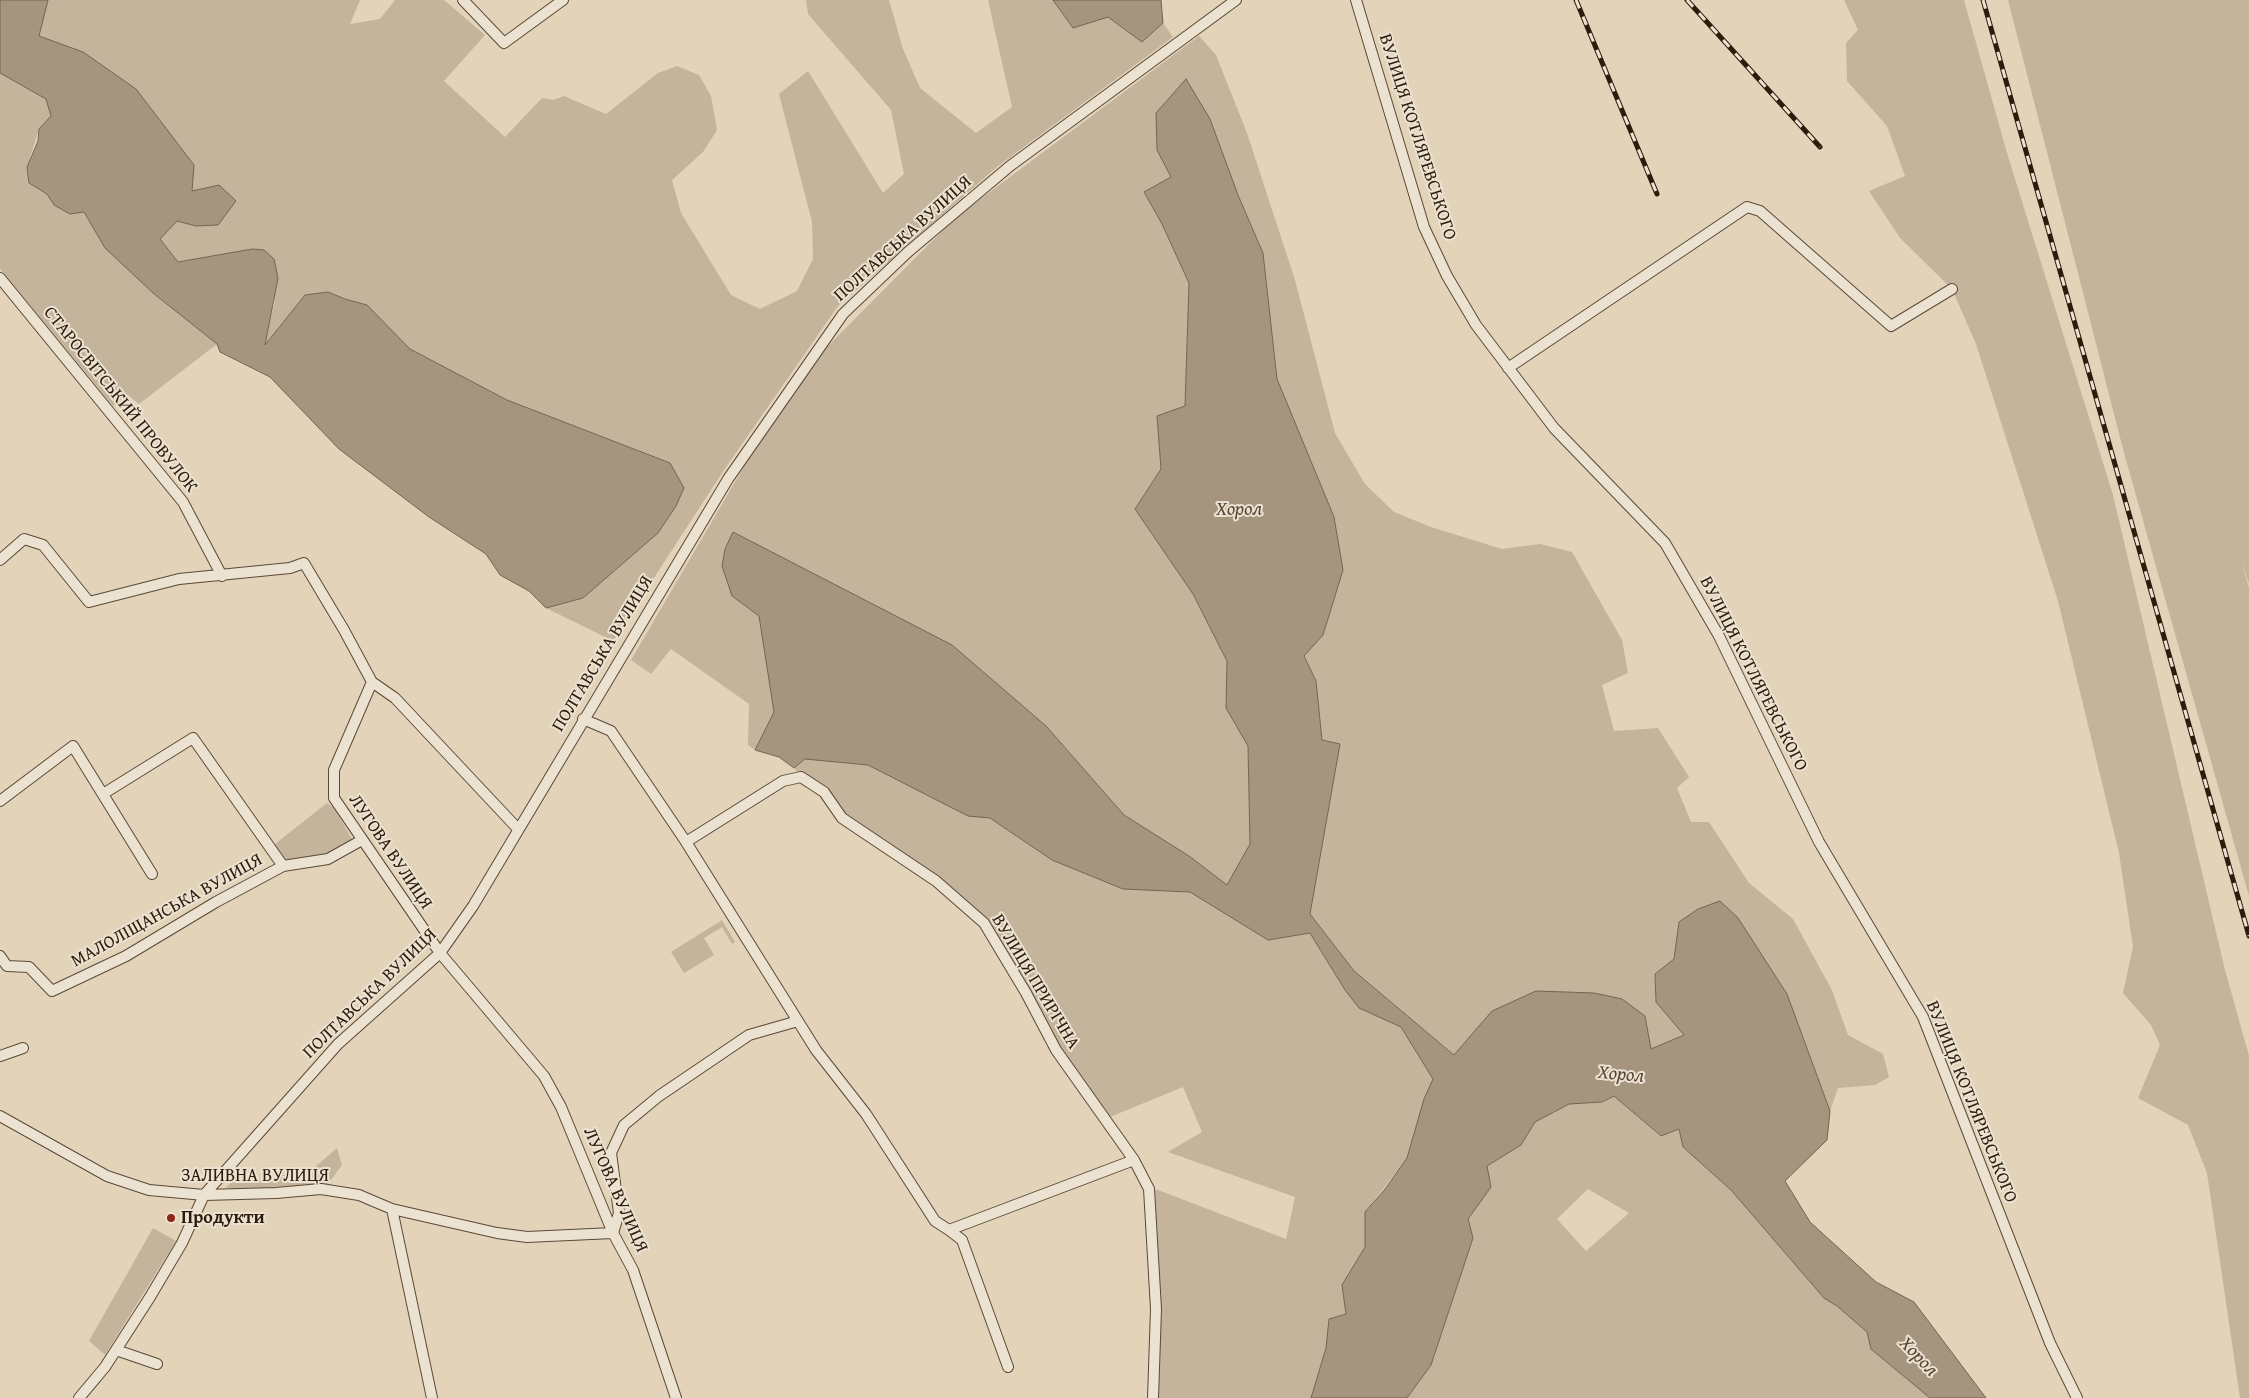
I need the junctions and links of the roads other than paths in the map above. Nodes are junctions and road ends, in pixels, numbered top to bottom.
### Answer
1 (463, 0) edge
2 (564, 0) edge
3 (1236, 0) edge
4 (1356, 0) edge
5 (0, 278) edge
6 (1952, 289) dead end
7 (1508, 368) junction
8 (0, 560) edge
9 (222, 576) junction
10 (372, 682) junction
11 (583, 719) junction
12 (103, 794) junction
13 (0, 801) edge
14 (518, 829) junction
15 (362, 840) junction
16 (686, 842) junction
17 (283, 866) junction
18 (152, 874) dead end
19 (440, 953) junction
20 (0, 956) edge
21 (798, 1022) junction
22 (23, 1048) dead end
23 (0, 1056) edge
24 (0, 1116) edge
25 (1134, 1160) junction
26 (204, 1195) junction
27 (392, 1209) junction
28 (949, 1230) junction
29 (613, 1233) junction
30 (116, 1350) junction
31 (157, 1364) dead end
32 (1008, 1367) dead end
33 (79, 1398) edge
34 (432, 1398) edge
35 (676, 1398) edge
36 (1153, 1398) edge
37 (2077, 1398) edge

1 - 2 street
3 - 11 street, ПОЛТАВСЬКА ВУЛИЦЯ
4 - 7 street, ВУЛИЦЯ КОТЛЯРЕВСЬКОГО
5 - 9 street, СТАРОСВІТСЬКИЙ ПРОВУЛОК
6 - 7 street
7 - 37 street, ВУЛИЦЯ КОТЛЯРЕВСЬКОГО
8 - 9 street
9 - 10 street
10 - 14 street
10 - 15 street, ЛУГОВА ВУЛИЦЯ
11 - 14 street, ПОЛТАВСЬКА ВУЛИЦЯ
11 - 16 street
12 - 13 street
12 - 17 street
12 - 18 street
14 - 19 street, ПОЛТАВСЬКА ВУЛИЦЯ
15 - 17 street, МАЛОЛІЩАНСЬКА ВУЛИЦЯ
15 - 19 street, ЛУГОВА ВУЛИЦЯ
16 - 21 street
16 - 25 street, ВУЛИЦЯ ПРИРІЧНА
17 - 20 street, МАЛОЛІЩАНСЬКА ВУЛИЦЯ
19 - 26 street, ПОЛТАВСЬКА ВУЛИЦЯ
19 - 29 street, ЛУГОВА ВУЛИЦЯ
21 - 28 street
21 - 29 street
22 - 23 street
24 - 26 street, ЗАЛИВНА ВУЛИЦЯ
25 - 28 street
25 - 36 street, ВУЛИЦЯ ПРИРІЧНА
26 - 27 street, ЗАЛИВНА ВУЛИЦЯ
26 - 30 street, ПОЛТАВСЬКА ВУЛИЦЯ
27 - 29 street, ЗАЛИВНА ВУЛИЦЯ
27 - 34 street
28 - 32 street
29 - 35 street, ЛУГОВА ВУЛИЦЯ
30 - 31 street
30 - 33 street, ПОЛТАВСЬКА ВУЛИЦЯ

